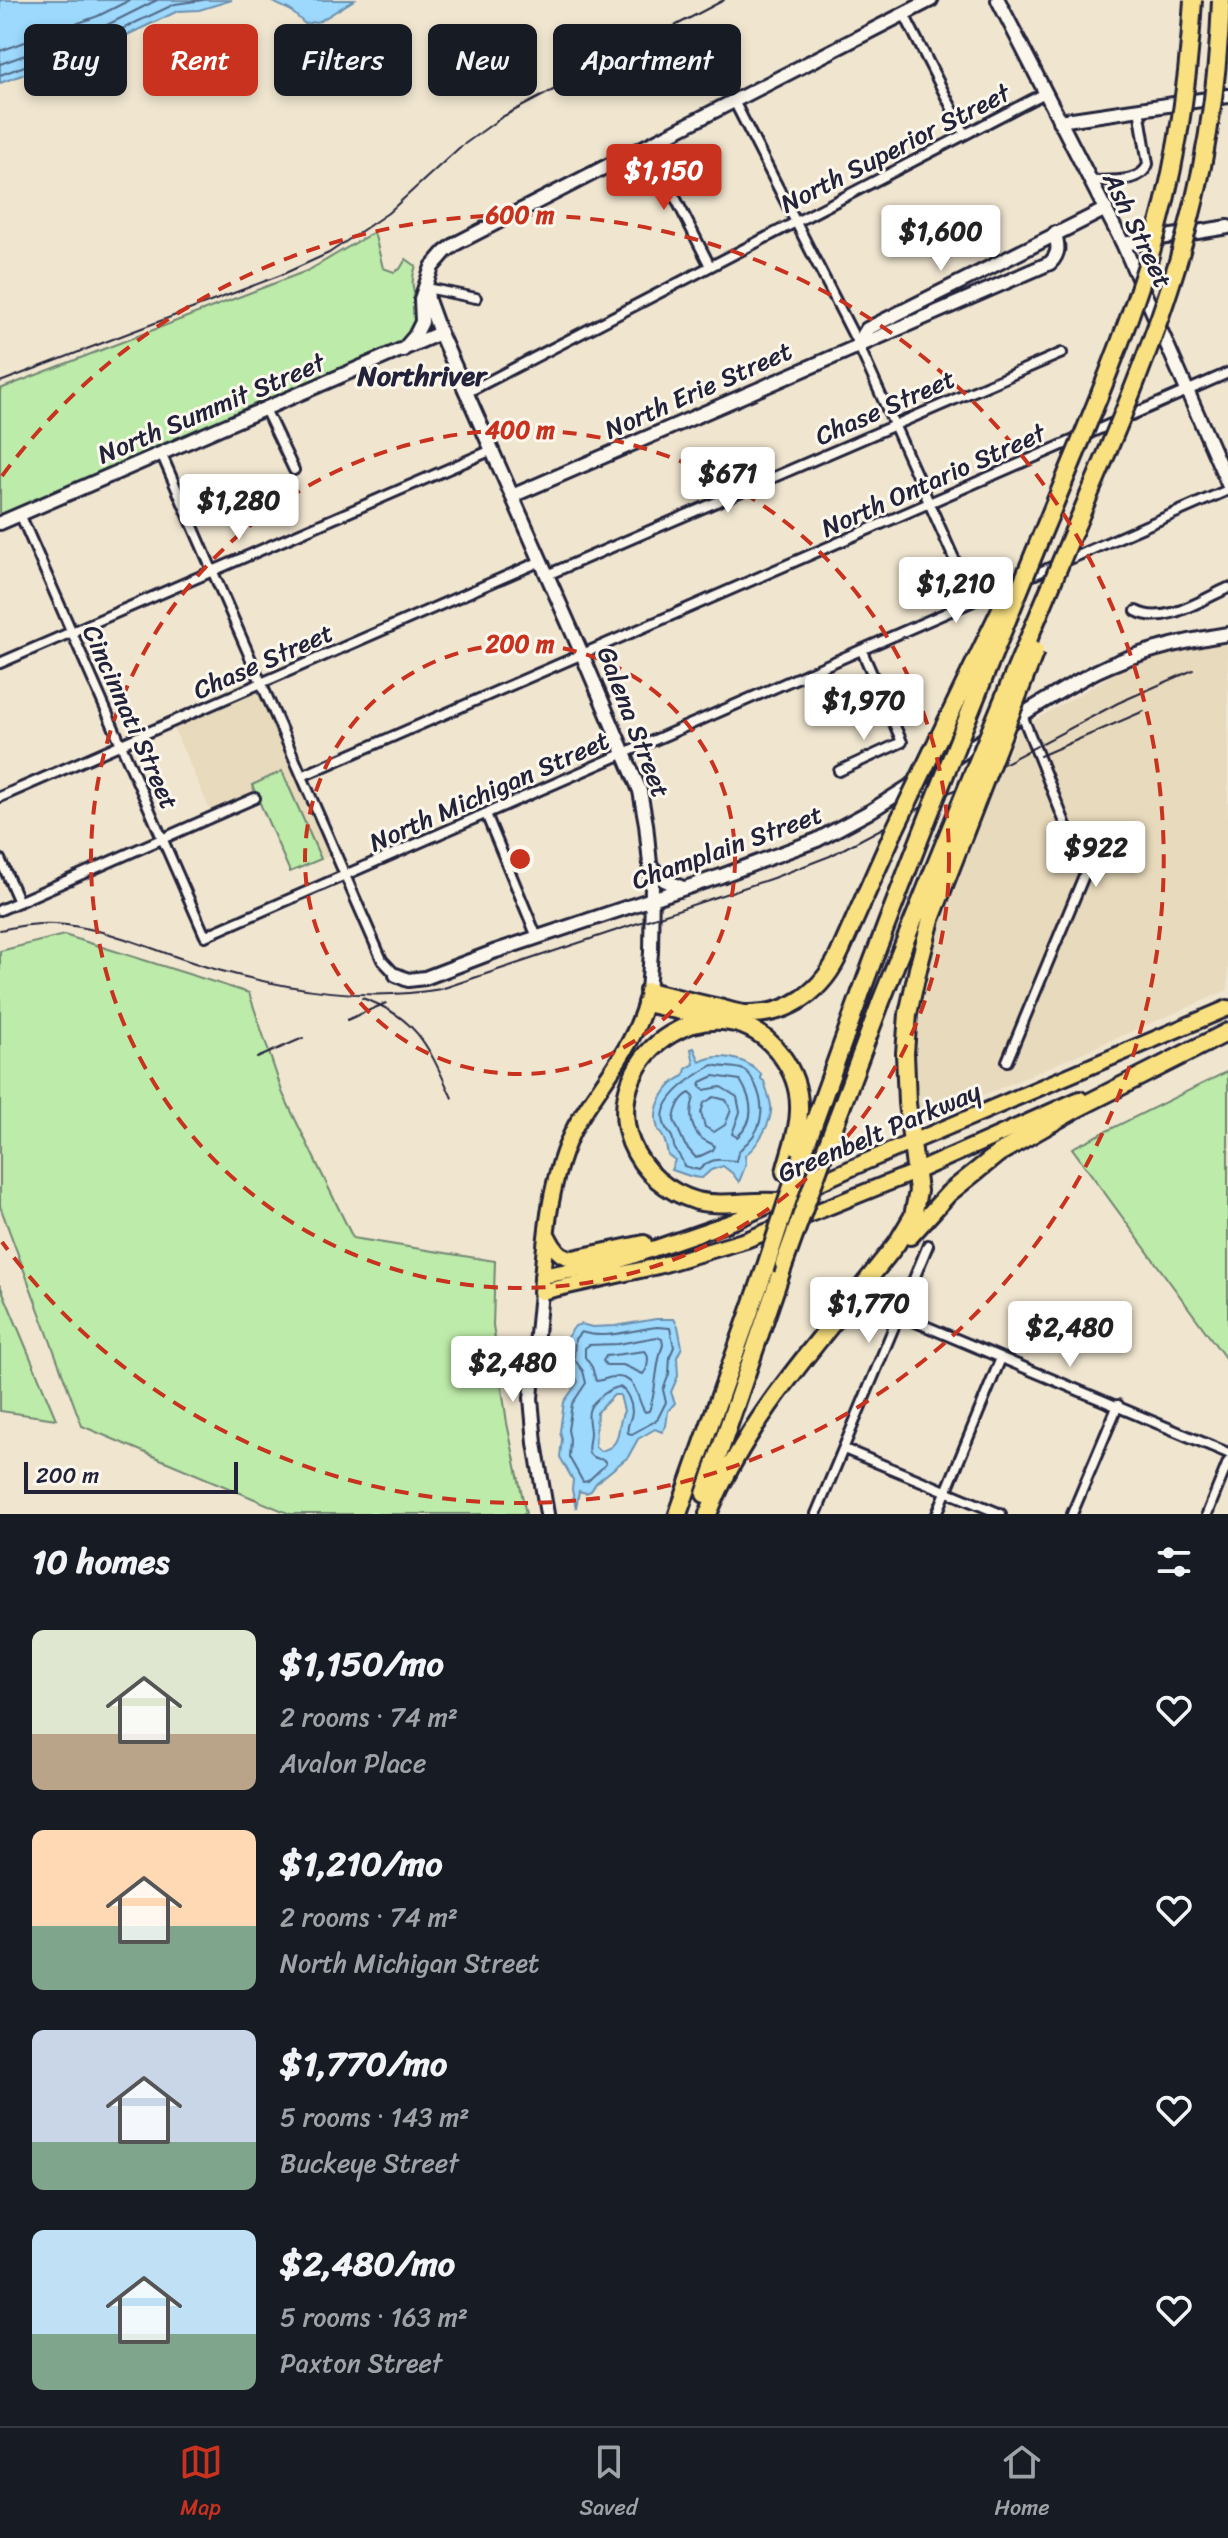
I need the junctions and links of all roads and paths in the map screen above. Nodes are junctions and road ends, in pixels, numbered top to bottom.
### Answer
1 (931, 0) edge
2 (998, 0) edge
3 (1193, 0) edge
4 (1221, 0) edge
5 (904, 14) junction
6 (1045, 93) junction
7 (1228, 96) edge
8 (734, 101) junction
9 (1139, 109) junction
10 (1059, 121) junction
11 (965, 134) junction
12 (648, 144) junction
13 (1091, 181) junction
14 (1106, 209) junction
15 (797, 222) junction
16 (1228, 227) edge
17 (1055, 233) junction
18 (1123, 244) junction
19 (710, 266) junction
20 (981, 272) junction
21 (427, 288) junction
22 (991, 289) junction
23 (476, 298) dead end
24 (440, 333) junction
25 (858, 344) junction
26 (403, 350) junction
27 (1062, 353) dead end
28 (1228, 373) edge
29 (1138, 377) junction
30 (1188, 390) junction
31 (466, 393) junction
32 (265, 409) junction
33 (896, 424) junction
34 (492, 450) junction
35 (161, 453) junction
36 (294, 470) dead end
37 (1228, 487) edge
38 (512, 496) junction
39 (931, 503) junction
40 (20, 514) junction
41 (0, 523) edge
42 (541, 561) junction
43 (1028, 569) junction
44 (213, 570) junction
45 (547, 575) junction
46 (1228, 588) edge
47 (973, 601) junction
48 (1136, 611) dead end
49 (72, 631) junction
50 (1228, 634) edge
51 (862, 651) junction
52 (582, 654) junction
53 (0, 663) edge
54 (262, 683) junction
55 (1018, 718) junction
56 (121, 744) junction
57 (625, 754) junction
58 (839, 771) dead end
59 (302, 776) junction
60 (0, 797) edge
61 (255, 798) dead end
62 (486, 814) junction
63 (162, 839) junction
64 (0, 859) edge
65 (651, 866) junction
66 (345, 876) junction
67 (683, 888) junction
68 (651, 899) junction
69 (19, 902) junction
70 (0, 910) edge
71 (205, 936) joint
72 (537, 937) junction
73 (396, 975) joint
74 (647, 997) junction
75 (1228, 1008) edge
76 (725, 1021) junction
77 (1228, 1031) edge
78 (1007, 1061) dead end
79 (913, 1143) junction
80 (915, 1172) junction
81 (776, 1202) junction
82 (734, 1221) junction
83 (548, 1236) junction
84 (928, 1245) dead end
85 (765, 1269) junction
86 (541, 1284) junction
87 (866, 1284) junction
88 (899, 1315) junction
89 (1001, 1358) junction
90 (1118, 1405) junction
91 (844, 1449) junction
92 (1228, 1453) edge
93 (1228, 1462) edge
94 (947, 1492) junction
95 (547, 1514) edge
96 (678, 1514) edge
97 (698, 1514) edge
98 (708, 1514) edge
99 (816, 1514) edge
100 (937, 1514) edge
101 (1001, 1514) edge
102 (1072, 1514) edge
103 (1207, 1514) edge

1 - 5 main road
2 - 6 main road, Ash Street
3 - 43 highway, bridge
4 - 29 highway, bridge
5 - 8 main road
5 - 11 street
6 - 10 main road, Ash Street
6 - 11 street, North Superior Street
7 - 9 main road
8 - 12 main road
8 - 15 street
9 - 10 main road
9 - 13 street
10 - 13 main road, Ash Street
11 - 15 street, North Superior Street
12 - 19 street
12 - 21 main road
13 - 14 main road, Ash Street
14 - 17 main road, North Erie Street
14 - 18 main road, Ash Street
15 - 19 street, North Superior Street
15 - 25 street
16 - 18 main road
17 - 20 main road, North Erie Street
17 - 22 main road, North Erie Street
18 - 30 main road, Ash Street
19 - 31 street, North Superior Street
20 - 22 street
20 - 25 main road, North Erie Street
21 - 23 street
21 - 24 main road, Galena Street
21 - 26 main road
22 - 25 main road, North Erie Street
24 - 26 main road, North Summit Street
24 - 31 main road, Galena Street
25 - 33 street
25 - 38 main road, North Erie Street
26 - 32 main road, North Summit Street
27 - 33 street, Chase Street
28 - 30 street, North Ontario Street
29 - 79 highway, bridge
29 - 97 highway, bridge
30 - 37 main road, Ash Street
30 - 39 street, North Ontario Street
31 - 34 main road, Galena Street
32 - 35 main road, North Summit Street
32 - 36 street
33 - 39 street
33 - 45 street, Chase Street
34 - 38 main road, Galena Street
34 - 44 street
35 - 40 main road, North Summit Street
35 - 44 street
37 - 47 street, North Michigan Street
38 - 42 main road, Galena Street
39 - 47 street
39 - 52 street, North Ontario Street
40 - 41 main road, North Summit Street
40 - 49 street, Cincinnati Street
42 - 45 main road, Galena Street
42 - 54 street, Chase Street
43 - 74 highway, bridge
43 - 85 highway, bridge
44 - 49 street
44 - 54 street
45 - 52 main road, Galena Street
46 - 48 street
47 - 51 street, North Michigan Street
49 - 53 street
49 - 56 street, Cincinnati Street
50 - 55 main road, Champlain Street
51 - 57 street, North Michigan Street
51 - 58 street, Champlain Street
52 - 57 main road, Galena Street
52 - 59 street, North Ontario Street
54 - 56 street, Chase Street
54 - 59 street
55 - 67 main road, Champlain Street, bridge
55 - 78 street
56 - 60 street, Chase Street
56 - 63 street, Cincinnati Street
57 - 62 street, North Michigan Street
57 - 65 main road, Galena Street
59 - 66 street
61 - 63 street
62 - 66 street, North Michigan Street
62 - 72 street
63 - 69 street
63 - 71 street, Cincinnati Street
64 - 69 street
65 - 67 main road
65 - 68 main road, Galena Street
66 - 71 street, North Michigan Street
66 - 73 street
67 - 68 main road, Champlain Street
68 - 72 main road, Champlain Street
68 - 74 main road, Galena Street
69 - 70 street
72 - 73 main road, Champlain Street
74 - 76 highway
74 - 83 main road, Galena Street
75 - 79 main road, Greenbelt Parkway
76 - 81 highway
76 - 85 highway, bridge
77 - 80 main road, Greenbelt Parkway
77 - 87 highway
79 - 80 highway
79 - 81 main road, Greenbelt Parkway
80 - 86 main road, Greenbelt Parkway
80 - 87 highway
81 - 82 main road, Greenbelt Parkway
82 - 83 main road
82 - 86 main road, Greenbelt Parkway
83 - 86 main road, Galena Street
84 - 88 street
85 - 96 highway
86 - 95 main road, Galena Street
87 - 98 highway
88 - 89 street
88 - 91 street
89 - 90 street
89 - 94 street
90 - 92 street
90 - 102 street
91 - 94 street
91 - 99 street
93 - 103 street
94 - 100 street
94 - 101 street

